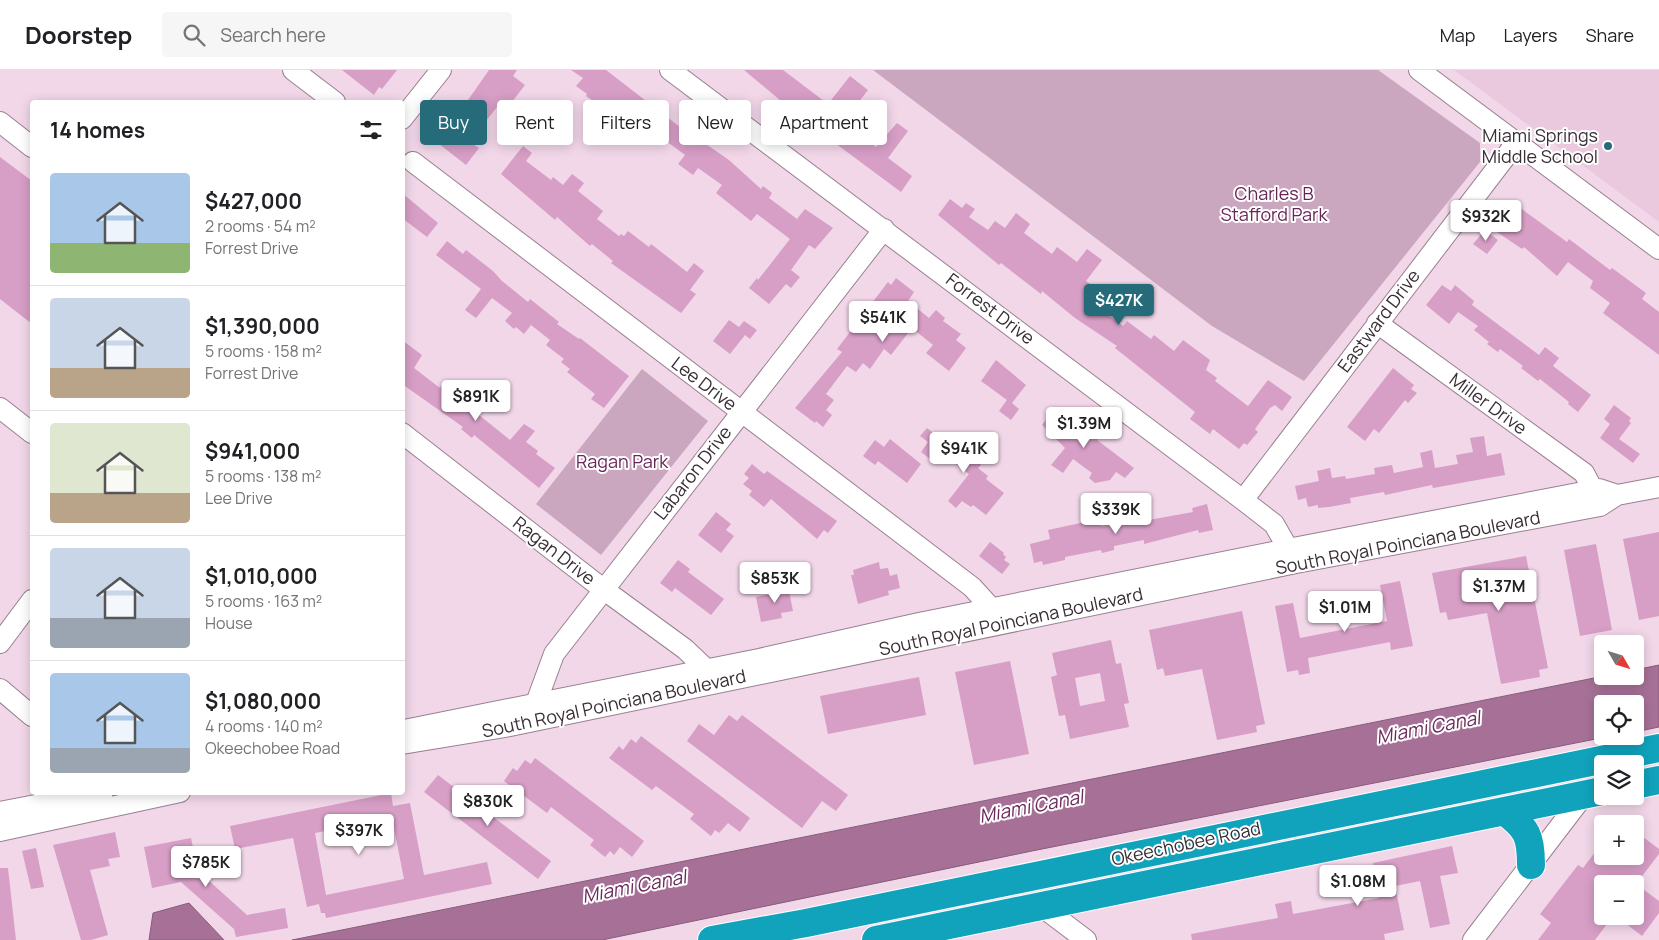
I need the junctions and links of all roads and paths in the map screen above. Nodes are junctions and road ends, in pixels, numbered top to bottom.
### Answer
1 (293, 70) edge
2 (441, 70) edge
3 (670, 70) edge
4 (1419, 70) edge
5 (332, 100) edge
6 (405, 116) edge
7 (0, 122) edge
8 (1516, 143) junction
9 (30, 145) edge
10 (413, 162) dead end
11 (884, 229) junction
12 (1659, 249) edge
13 (1377, 324) junction
14 (0, 408) edge
15 (740, 412) junction
16 (30, 431) edge
17 (405, 436) edge
18 (1659, 487) edge
19 (1593, 490) junction
20 (1617, 495) junction
21 (1243, 500) junction
22 (1292, 556) junction
23 (603, 589) junction
24 (30, 603) edge
25 (992, 609) junction
26 (0, 643) edge
27 (706, 669) junction
28 (0, 689) edge
29 (536, 703) junction
30 (30, 714) edge
31 (408, 733) edge
32 (1653, 749) edge
33 (1641, 755) edge
34 (1659, 780) edge
35 (1644, 783) edge
36 (1594, 788) edge
37 (1594, 789) edge
38 (88, 795) edge
39 (166, 795) edge
40 (1504, 811) junction
41 (0, 812) edge
42 (0, 831) edge
43 (1530, 864) junction
44 (1041, 906) junction
45 (712, 940) edge
46 (876, 940) edge
47 (1086, 940) edge
48 (1473, 940) edge

1 - 5 street
2 - 6 street
3 - 11 street, Forrest Drive
4 - 8 street
7 - 9 street
8 - 12 street
8 - 13 street, Eastward Drive
10 - 15 street, Lee Drive
11 - 15 street, Labaron Drive
11 - 21 street, Forrest Drive
13 - 19 street, Miller Drive
13 - 21 street, Eastward Drive
14 - 16 street
15 - 23 street, Labaron Drive
15 - 25 street, Lee Drive
17 - 23 street, Ragan Drive
18 - 20 street, South Royal Poinciana Boulevard
19 - 20 street, South Royal Poinciana Boulevard
19 - 22 street, South Royal Poinciana Boulevard
20 - 22 street, South Royal Poinciana Boulevard
21 - 22 street, Forrest Drive
22 - 25 street, South Royal Poinciana Boulevard
22 - 31 street, South Royal Poinciana Boulevard
23 - 27 street, Ragan Drive
23 - 29 street, Labaron Drive
24 - 26 street
25 - 27 street, South Royal Poinciana Boulevard
27 - 29 street, South Royal Poinciana Boulevard
28 - 30 street
29 - 31 street, South Royal Poinciana Boulevard
32 - 33 highway
32 - 45 highway, Okeechobee Road
34 - 35 highway
36 - 40 highway, Okeechobee Road
37 - 43 street
38 - 41 street
39 - 42 street
40 - 43 highway
40 - 44 highway, Okeechobee Road
43 - 48 street
44 - 46 highway, Okeechobee Road
44 - 47 street

